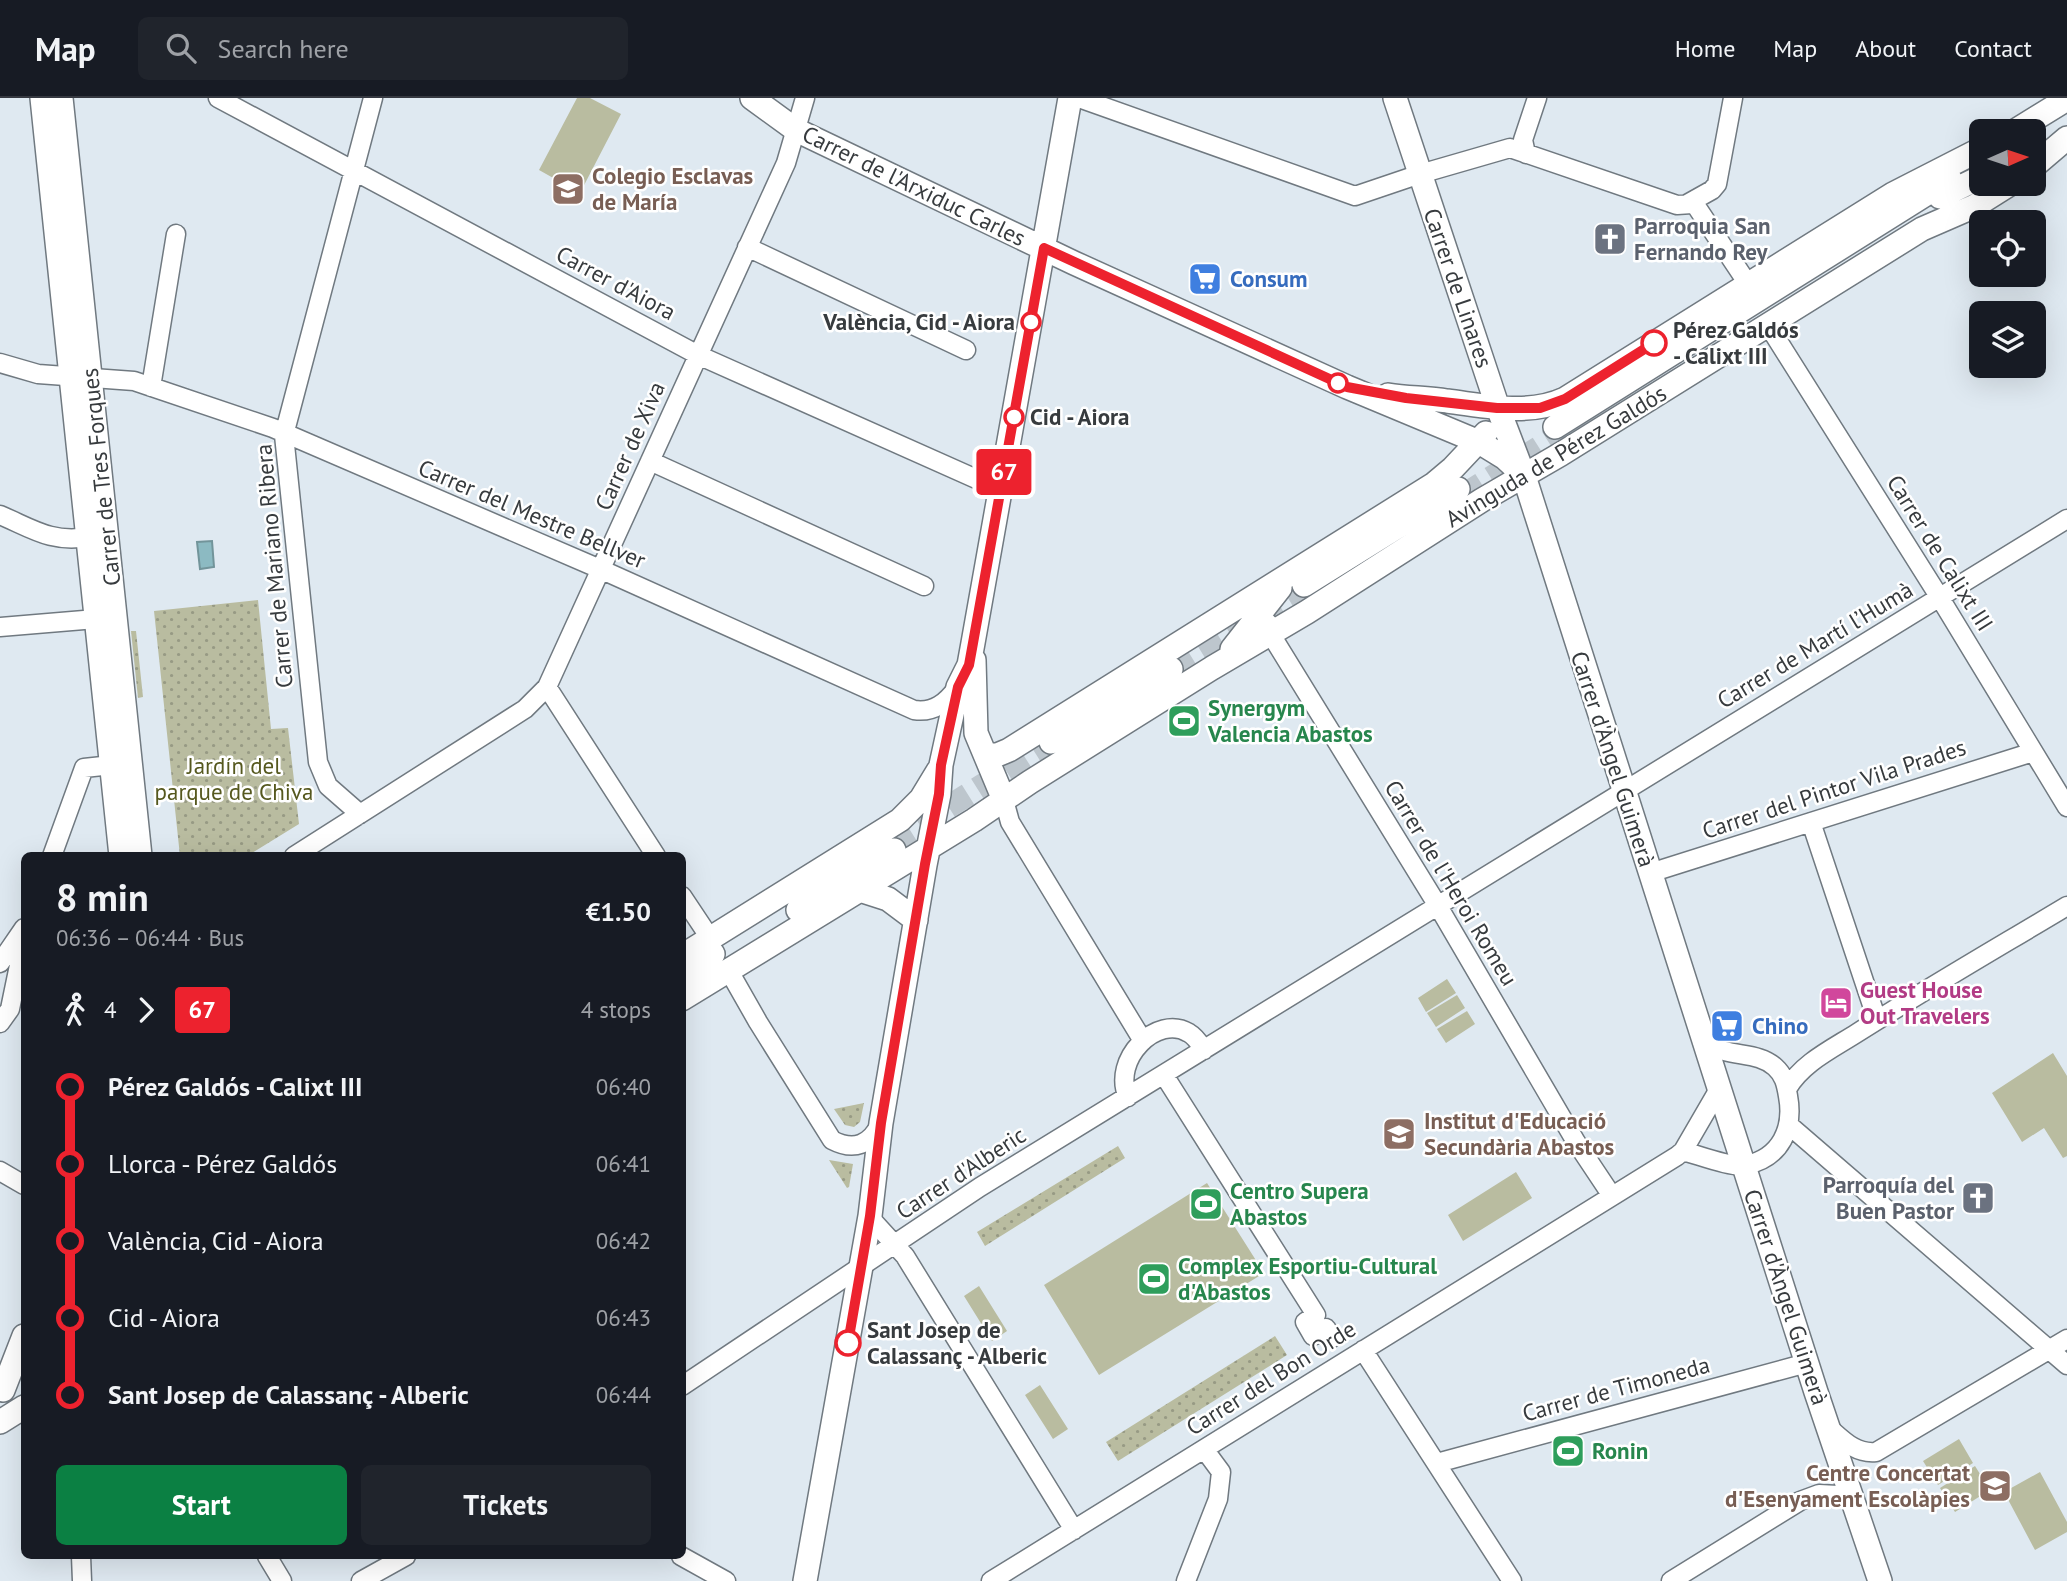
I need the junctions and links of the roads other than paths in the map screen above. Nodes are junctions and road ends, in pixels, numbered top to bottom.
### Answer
1 (42, 98) edge
2 (61, 98) edge
3 (218, 98) edge
4 (373, 98) edge
5 (752, 98) edge
6 (805, 98) edge
7 (1070, 98) edge
8 (1079, 98) edge
9 (1395, 98) edge
10 (1537, 98) edge
11 (1733, 98) edge
12 (2067, 99) edge
13 (2047, 105) edge
14 (2030, 119) edge
15 (796, 130) junction
16 (2067, 136) edge
17 (2046, 147) edge
18 (1526, 155) junction
19 (1969, 155) edge
20 (2046, 155) edge
21 (1969, 164) edge
22 (355, 170) junction
23 (1420, 174) junction
24 (1969, 183) edge
25 (1991, 196) edge
26 (1687, 204) junction
27 (176, 234) dead end
28 (747, 247) junction
29 (1044, 248) junction
30 (1748, 284) junction
31 (1768, 325) junction
32 (966, 350) dead end
33 (698, 355) junction
34 (0, 363) edge
35 (80, 377) junction
36 (151, 387) junction
37 (1347, 387) junction
38 (1497, 408) junction
39 (284, 435) junction
40 (1479, 442) junction
41 (650, 460) junction
42 (1524, 476) junction
43 (1001, 490) junction
44 (1460, 493) tunnel mouth
45 (0, 515) edge
46 (2067, 519) edge
47 (97, 535) junction
48 (600, 569) junction
49 (924, 586) dead end
50 (1295, 586) junction
51 (1940, 598) junction
52 (96, 619) junction
53 (0, 627) edge
54 (1270, 633) junction
55 (973, 643) junction
56 (1212, 668) junction
57 (1173, 671) tunnel mouth
58 (547, 687) junction
59 (958, 687) junction
60 (1053, 746) tunnel mouth
61 (2033, 752) junction
62 (986, 755) junction
63 (112, 765) junction
64 (941, 765) junction
65 (1623, 790) junction
66 (1004, 800) junction
67 (2067, 807) edge
68 (360, 814) junction
69 (1811, 822) junction
70 (930, 846) junction
71 (53, 852) edge
72 (121, 852) edge
73 (139, 852) edge
74 (300, 852) edge
75 (653, 852) edge
76 (1650, 873) junction
77 (860, 890) junction
78 (686, 902) edge
79 (1438, 906) junction
80 (2067, 906) edge
81 (915, 920) junction
82 (21, 932) edge
83 (710, 939) junction
84 (686, 954) edge
85 (21, 956) edge
86 (0, 963) edge
87 (729, 971) junction
88 (686, 972) edge
89 (686, 979) edge
90 (686, 997) edge
91 (1877, 1020) junction
92 (0, 1023) edge
93 (1143, 1041) junction
94 (1705, 1042) junction
95 (1204, 1050) junction
96 (1164, 1075) junction
97 (1719, 1089) junction
98 (1787, 1089) junction
99 (1128, 1097) junction
100 (881, 1123) junction
101 (1790, 1126) junction
102 (1683, 1151) junction
103 (1744, 1166) junction
104 (0, 1171) edge
105 (21, 1183) edge
106 (1612, 1196) junction
107 (870, 1216) junction
108 (895, 1244) junction
109 (862, 1265) junction
110 (1329, 1333) dead end
111 (2067, 1339) edge
112 (21, 1343) edge
113 (1363, 1350) junction
114 (2050, 1350) junction
115 (1807, 1363) junction
116 (2067, 1366) edge
117 (21, 1378) edge
118 (686, 1383) edge
119 (1, 1391) edge
120 (21, 1409) edge
121 (0, 1422) edge
122 (1828, 1427) junction
123 (1204, 1449) junction
124 (1437, 1463) junction
125 (1838, 1495) junction
126 (1074, 1530) junction
127 (81, 1559) edge
128 (269, 1559) edge
129 (401, 1559) edge
130 (686, 1559) edge
131 (82, 1581) edge
132 (282, 1581) edge
133 (361, 1581) edge
134 (726, 1581) edge
135 (805, 1581) edge
136 (991, 1581) edge
137 (1186, 1581) edge
138 (1512, 1581) edge
139 (1671, 1581) edge
140 (1866, 1581) edge
141 (1880, 1581) edge

1 - 35 main road, Carrer de Tres Forques
2 - 35 main road, Carrer de Tres Forques
3 - 22 street, Carrer d'Aiora
4 - 22 street, Carrer de Mariano Ribera
5 - 15 main road, Carrer de l'Arxiduc Carles
6 - 15 street, Carrer de Xiva
7 - 29 main road
8 - 23 street
9 - 23 main road, Carrer de Linares
10 - 18 street
11 - 26 street
12 - 13 main road
13 - 14 main road
15 - 28 street, Carrer de Xiva
15 - 29 main road, Carrer de l'Arxiduc Carles
16 - 17 main road
16 - 20 main road
18 - 23 street
18 - 26 street
19 - 30 main road, Avinguda de Pérez Galdós
21 - 24 main road, Avinguda de Pérez Galdós
22 - 33 street, Carrer d'Aiora
22 - 39 street, Carrer de Mariano Ribera
23 - 38 main road, Carrer de Linares
25 - 31 main road, Avinguda de Pérez Galdós
26 - 30 street
27 - 36 street
28 - 32 street
28 - 33 street, Carrer de Xiva
29 - 37 main road, Carrer de l'Arxiduc Carles
29 - 43 main road
30 - 38 main road, Avinguda de Pérez Galdós
31 - 42 main road, Avinguda de Pérez Galdós
31 - 51 street, Carrer de Calixt III
33 - 41 street, Carrer de Xiva
33 - 43 street, Carrer d'Aiora
34 - 35 street, Carrer del Mestre Bellver
35 - 36 street, Carrer del Mestre Bellver
35 - 47 main road, Carrer de Tres Forques
36 - 39 street, Carrer del Mestre Bellver
37 - 38 main road
37 - 40 main road
38 - 40 main road, Avinguda de Pérez Galdós
38 - 42 main road, Carrer de Linares
39 - 48 street, Carrer del Mestre Bellver
39 - 68 street, Carrer de Mariano Ribera
40 - 42 main road
40 - 50 main road, Avinguda de Pérez Galdós
41 - 48 street, Carrer de Xiva
41 - 49 street
42 - 54 main road, Avinguda de Pérez Galdós
42 - 65 main road, Carrer d'Àngel Guimerà
43 - 55 main road
44 - 50 main road, Avinguda de Pérez Galdós
45 - 47 street
46 - 51 street, Carrer de Martí l’Humà
47 - 52 main road, Carrer de Tres Forques
47 - 73 main road, Carrer de Tres Forques
48 - 58 street, Carrer de Xiva
48 - 59 street, Carrer del Mestre Bellver
50 - 54 street
50 - 56 main road, Avinguda de Pérez Galdós
50 - 62 main road, Avinguda de Pérez Galdós
51 - 61 street, Carrer de Calixt III
51 - 65 street, Carrer de Martí l’Humà
52 - 53 street
52 - 63 main road, Carrer de Tres Forques
54 - 56 main road, Avinguda de Pérez Galdós
54 - 79 street, Carrer de l'Heroi Romeu
55 - 59 main road
55 - 62 main road
56 - 66 main road, Avinguda de Pérez Galdós
57 - 60 main road
58 - 68 street, Carrer de Xiva
58 - 75 street
59 - 64 main road
61 - 67 street, Carrer de Calixt III
61 - 69 street, Carrer del Pintor Vila Prades
62 - 66 main road
63 - 71 street
63 - 72 main road, Carrer de Tres Forques
64 - 70 main road
64 - 83 main road
65 - 76 main road, Carrer d'Àngel Guimerà
65 - 79 street, Carrer d'Alberic
66 - 70 main road, Avinguda de Pérez Galdós
66 - 93 street
68 - 74 street, Carrer de Xiva
69 - 76 street, Carrer del Pintor Vila Prades
69 - 91 street
70 - 77 main road, Avinguda de Pérez Galdós
70 - 81 main road
76 - 94 main road, Carrer d'Àngel Guimerà
77 - 81 main road
77 - 87 main road, Avinguda de Pérez Galdós
78 - 83 street
79 - 95 street, Carrer d'Alberic
79 - 106 street, Carrer de l'Heroi Romeu
80 - 91 street
81 - 100 main road
82 - 86 street
83 - 84 main road
85 - 92 street
87 - 90 main road, Avinguda de Pérez Galdós
87 - 100 street
88 - 89 main road
91 - 98 street
93 - 95 street
93 - 99 street
94 - 97 main road, Carrer d'Àngel Guimerà
94 - 98 street
95 - 96 street, Carrer d'Alberic
96 - 99 street, Carrer d'Alberic
96 - 110 street
97 - 102 street
97 - 103 main road, Carrer d'Àngel Guimerà
98 - 101 street
99 - 108 street, Carrer d'Alberic
100 - 107 main road
101 - 103 street, Carrer d'Àngel Guimerà
101 - 114 street
102 - 103 street, Carrer d'Àngel Guimerà
102 - 106 street, Carrer del Bon Orde
103 - 115 main road, Carrer d'Àngel Guimerà
104 - 105 street
106 - 113 street, Carrer del Bon Orde
107 - 108 street
107 - 109 main road
108 - 109 street, Carrer d'Alberic
108 - 126 street
109 - 118 street, Carrer d'Alberic
109 - 135 main road
111 - 114 street
112 - 119 main road
113 - 123 street, Carrer del Bon Orde
113 - 124 street
114 - 116 street
114 - 122 street
115 - 122 main road, Carrer d'Àngel Guimerà
115 - 124 street, Carrer de Timoneda
117 - 119 main road
120 - 121 main road
122 - 125 main road, Carrer d'Àngel Guimerà
122 - 141 main road, Carrer d'Àngel Guimerà
123 - 126 street, Carrer del Bon Orde
123 - 137 street
124 - 138 street
125 - 139 street
125 - 140 main road, Carrer d'Àngel Guimerà
126 - 136 street, Carrer del Bon Orde
127 - 131 street
128 - 132 street
129 - 133 street
130 - 134 street

